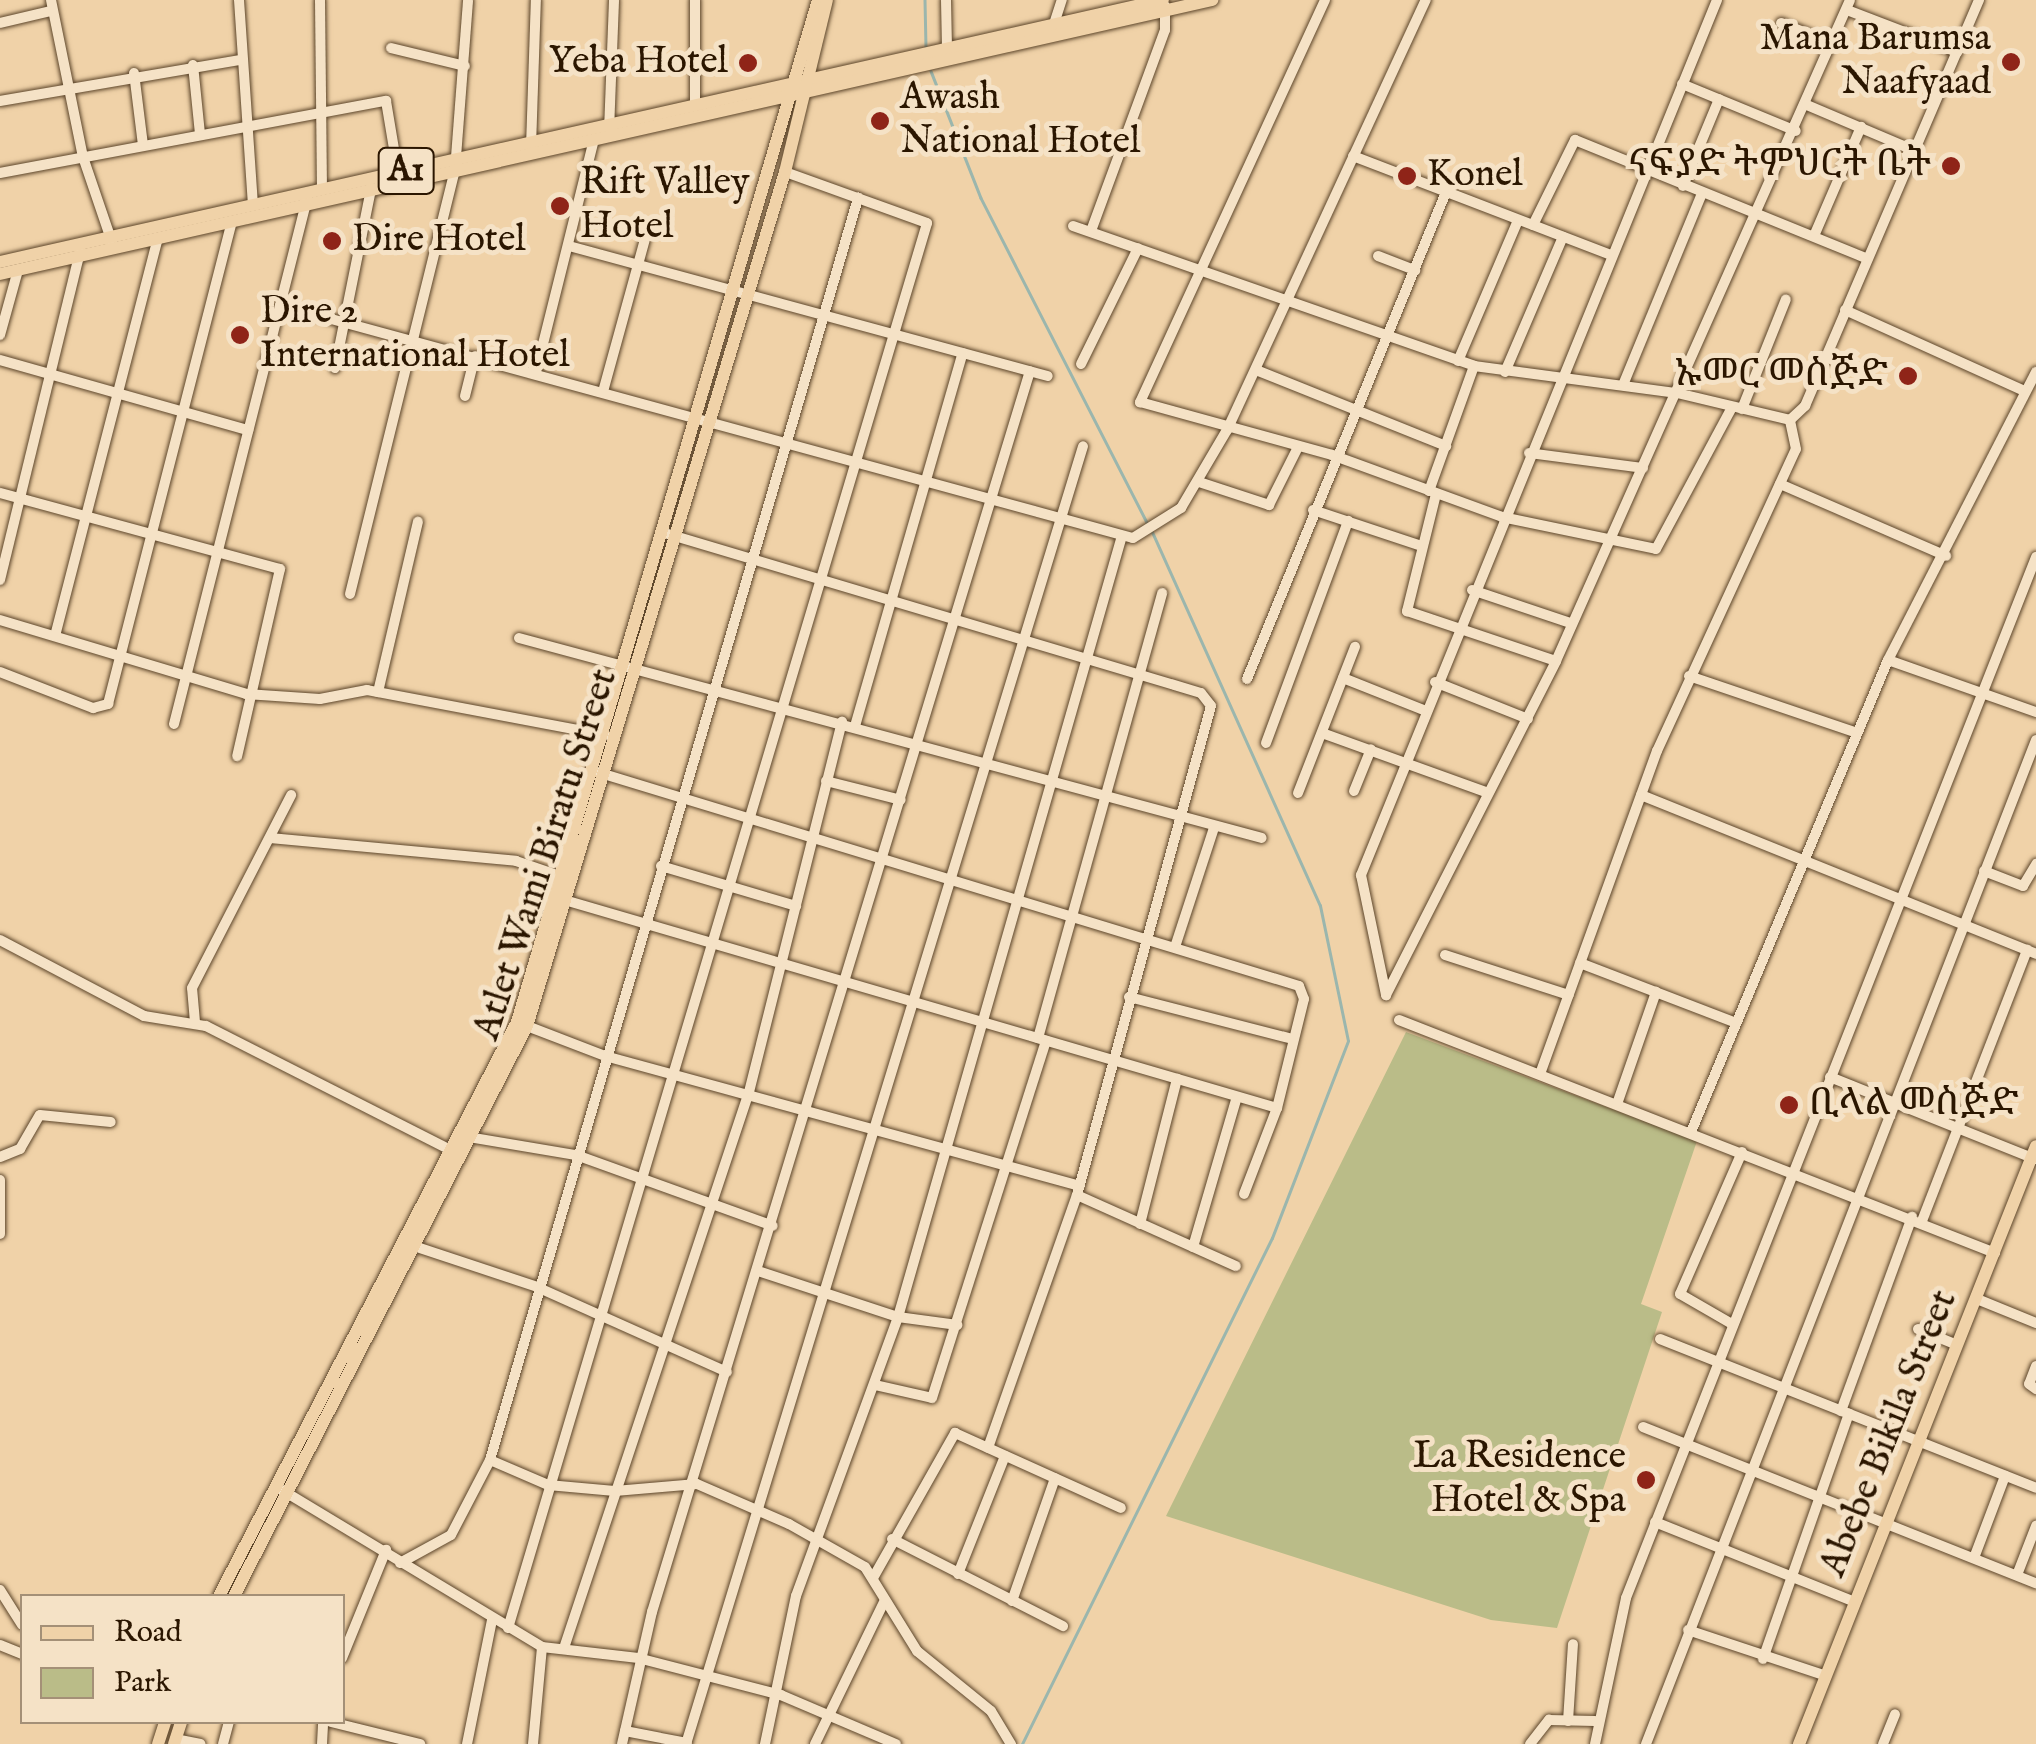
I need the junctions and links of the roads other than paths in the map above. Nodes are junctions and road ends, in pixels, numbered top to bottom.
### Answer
1 (239, 0) edge
2 (320, 0) edge
3 (468, 0) edge
4 (536, 0) edge
5 (614, 0) edge
6 (695, 0) edge
7 (818, 0) edge
8 (827, 0) edge
9 (946, 0) edge
10 (1062, 0) edge
11 (1325, 0) edge
12 (1426, 0) edge
13 (1716, 0) edge
14 (1979, 0) edge
15 (1203, 1) edge
16 (1165, 4) edge
17 (1848, 5) edge
18 (51, 6) edge
19 (1781, 22) dead end
20 (0, 23) edge
21 (1052, 30) junction
22 (1832, 44) junction
23 (391, 48) dead end
24 (1957, 52) junction
25 (942, 53) junction
26 (240, 60) junction
27 (193, 65) junction
28 (466, 66) junction
29 (134, 72) junction
30 (803, 84) junction
31 (1682, 84) junction
32 (66, 87) junction
33 (1719, 99) junction
34 (0, 101) edge
35 (1807, 105) junction
36 (695, 106) junction
37 (319, 115) junction
38 (244, 128) junction
39 (1861, 128) junction
40 (1796, 131) junction
41 (200, 134) junction
42 (604, 134) junction
43 (143, 145) junction
44 (531, 147) junction
45 (1914, 150) junction
46 (1353, 156) junction
47 (83, 157) junction
48 (455, 164) junction
49 (1646, 170) junction
50 (785, 172) junction
51 (398, 173) junction
52 (0, 174) edge
53 (1683, 186) junction
54 (372, 190) junction
55 (1446, 192) junction
56 (1702, 193) junction
57 (312, 196) junction
58 (858, 198) junction
59 (253, 206) junction
60 (1758, 213) junction
61 (1518, 220) junction
62 (232, 222) junction
63 (1073, 226) dead end
64 (1533, 226) junction
65 (648, 228) dead end
66 (1091, 231) junction
67 (1814, 236) junction
68 (1564, 237) junction
69 (158, 238) junction
70 (112, 243) junction
71 (569, 246) junction
72 (1138, 248) junction
73 (80, 251) junction
74 (1378, 256) dead end
75 (1611, 256) junction
76 (1866, 258) junction
77 (0, 262) edge
78 (638, 264) junction
79 (1200, 269) junction
80 (18, 270) junction
81 (1414, 270) junction
82 (0, 274) edge
83 (742, 293) junction
84 (1786, 299) dead end
85 (1289, 302) junction
86 (280, 305) junction
87 (1845, 310) junction
88 (826, 316) junction
89 (346, 321) junction
90 (0, 334) edge
91 (896, 335) junction
92 (1384, 338) junction
93 (411, 339) junction
94 (963, 353) junction
95 (476, 356) junction
96 (0, 360) edge
97 (1458, 361) junction
98 (1081, 364) dead end
99 (1474, 366) junction
100 (334, 368) dead end
101 (1256, 370) junction
102 (1030, 371) junction
103 (536, 372) junction
104 (1505, 372) junction
105 (2036, 372) edge
106 (52, 375) junction
107 (1048, 376) dead end
108 (1560, 376) junction
109 (1623, 385) junction
110 (604, 388) junction
111 (2024, 391) junction
112 (117, 393) junction
113 (1677, 393) junction
114 (465, 396) dead end
115 (1354, 407) junction
116 (1737, 408) junction
117 (184, 412) junction
118 (704, 419) junction
119 (1790, 424) junction
120 (248, 430) junction
121 (1227, 430) junction
122 (785, 446) junction
123 (1082, 446) dead end
124 (1446, 446) junction
125 (1298, 447) junction
126 (1529, 453) junction
127 (1332, 455) junction
128 (855, 464) junction
129 (1643, 468) junction
130 (1199, 482) junction
131 (925, 484) junction
132 (1780, 484) junction
133 (1432, 492) junction
134 (0, 494) edge
135 (20, 499) junction
136 (994, 502) junction
137 (1313, 510) junction
138 (86, 516) junction
139 (1502, 518) junction
140 (1058, 520) junction
141 (418, 522) dead end
142 (1348, 522) junction
143 (670, 535) junction
144 (151, 537) junction
145 (1127, 537) junction
146 (1610, 540) junction
147 (1419, 545) junction
148 (216, 553) junction
149 (1946, 556) junction
150 (2036, 557) edge
151 (752, 559) junction
152 (0, 580) edge
153 (822, 580) junction
154 (1472, 590) junction
155 (1162, 593) dead end
156 (350, 594) dead end
157 (892, 601) junction
158 (0, 620) edge
159 (956, 620) junction
160 (1570, 623) junction
161 (1458, 625) junction
162 (55, 636) junction
163 (520, 638) dead end
164 (1021, 640) junction
165 (1355, 647) dead end
166 (1080, 657) junction
167 (1888, 660) junction
168 (625, 661) junction
169 (1556, 661) junction
170 (118, 662) junction
171 (640, 664) junction
172 (0, 672) edge
173 (1141, 675) junction
174 (1688, 676) junction
175 (185, 678) junction
176 (1343, 678) junction
177 (1248, 679) dead end
178 (1435, 682) junction
179 (714, 686) junction
180 (378, 692) junction
181 (1984, 692) junction
182 (246, 694) junction
183 (784, 705) junction
184 (1424, 710) junction
185 (2036, 712) edge
186 (1528, 720) junction
187 (842, 722) junction
188 (174, 724) dead end
189 (855, 726) junction
190 (1322, 733) junction
191 (1857, 733) junction
192 (606, 735) junction
193 (2036, 740) edge
194 (1266, 743) dead end
195 (918, 744) junction
196 (1371, 749) junction
197 (237, 756) dead end
198 (1405, 760) junction
199 (984, 762) junction
200 (600, 773) junction
201 (826, 781) junction
202 (1048, 781) junction
203 (1354, 791) dead end
204 (1486, 792) junction
205 (1298, 793) dead end
206 (291, 795) dead end
207 (1640, 795) junction
208 (1106, 798) junction
209 (901, 800) junction
210 (680, 803) junction
211 (1176, 818) junction
212 (750, 823) junction
213 (1214, 828) junction
214 (270, 838) junction
215 (1262, 838) dead end
216 (811, 840) junction
217 (882, 861) junction
218 (1802, 862) junction
219 (2036, 864) edge
220 (661, 866) junction
221 (1984, 871) junction
222 (563, 878) junction
223 (952, 881) junction
224 (733, 886) junction
225 (561, 899) junction
226 (1014, 899) junction
227 (1899, 900) junction
228 (796, 906) junction
229 (1072, 916) junction
230 (644, 924) junction
231 (1962, 925) junction
232 (1145, 936) junction
233 (0, 940) edge
234 (717, 945) junction
235 (1175, 947) junction
236 (2032, 952) edge
237 (1445, 954) dead end
238 (1580, 963) junction
239 (782, 964) junction
240 (842, 981) junction
241 (1656, 992) junction
242 (1568, 994) junction
243 (1130, 997) junction
244 (914, 1002) junction
245 (976, 1020) junction
246 (1399, 1020) dead end
247 (196, 1022) junction
248 (1736, 1023) junction
249 (528, 1026) junction
250 (1293, 1039) junction
251 (1042, 1040) junction
252 (605, 1056) junction
253 (1113, 1060) junction
254 (1540, 1074) junction
255 (679, 1075) junction
256 (1830, 1077) junction
257 (1177, 1079) junction
258 (749, 1092) junction
259 (1237, 1096) junction
260 (1893, 1100) junction
261 (1616, 1104) junction
262 (1277, 1108) junction
263 (806, 1110) junction
264 (111, 1122) dead end
265 (1960, 1128) junction
266 (879, 1130) junction
267 (1691, 1132) junction
268 (474, 1138) junction
269 (944, 1149) junction
270 (1742, 1152) junction
271 (460, 1154) junction
272 (2035, 1154) edge
273 (576, 1155) junction
274 (0, 1158) edge
275 (1007, 1166) junction
276 (1792, 1171) junction
277 (647, 1179) junction
278 (0, 1180) edge
279 (1078, 1190) junction
280 (1244, 1194) dead end
281 (1856, 1196) junction
282 (712, 1204) junction
283 (1917, 1219) junction
284 (1140, 1224) junction
285 (774, 1226) junction
286 (0, 1234) edge
287 (417, 1247) junction
288 (1193, 1247) junction
289 (1995, 1253) junction
290 (1236, 1266) dead end
291 (761, 1272) junction
292 (537, 1286) junction
293 (828, 1295) junction
294 (1977, 1299) junction
295 (605, 1316) junction
296 (898, 1317) junction
297 (2036, 1323) edge
298 (1732, 1324) junction
299 (957, 1325) junction
300 (1918, 1329) dead end
301 (1660, 1339) dead end
302 (667, 1340) junction
303 (1957, 1345) junction
304 (1718, 1362) junction
305 (2036, 1366) edge
306 (727, 1372) junction
307 (875, 1384) junction
308 (1780, 1387) junction
309 (2036, 1389) edge
310 (1845, 1413) junction
311 (1642, 1427) dead end
312 (1917, 1442) junction
313 (1684, 1444) junction
314 (988, 1448) junction
315 (1005, 1456) junction
316 (490, 1460) junction
317 (1748, 1469) junction
318 (2006, 1476) junction
319 (1054, 1478) junction
320 (697, 1484) junction
321 (548, 1485) junction
322 (279, 1488) junction
323 (2036, 1488) edge
324 (616, 1492) junction
325 (1819, 1497) junction
326 (1121, 1508) dead end
327 (757, 1509) junction
328 (1655, 1522) junction
329 (1885, 1523) junction
330 (2036, 1526) edge
331 (892, 1539) junction
332 (820, 1545) junction
333 (1719, 1546) junction
334 (386, 1550) junction
335 (1974, 1558) junction
336 (400, 1563) junction
337 (958, 1574) junction
338 (2016, 1575) junction
339 (1792, 1576) junction
340 (872, 1578) junction
341 (2036, 1583) edge
342 (0, 1590) edge
343 (220, 1594) edge
344 (235, 1594) edge
345 (884, 1600) junction
346 (1012, 1601) junction
347 (1854, 1602) junction
348 (0, 1610) edge
349 (15, 1614) junction
350 (492, 1620) junction
351 (20, 1623) edge
352 (1063, 1626) dead end
353 (508, 1628) junction
354 (1688, 1630) junction
355 (346, 1637) edge
356 (1573, 1644) dead end
357 (564, 1645) junction
358 (542, 1648) junction
359 (638, 1658) junction
360 (1764, 1659) junction
361 (702, 1676) junction
362 (1826, 1676) junction
363 (781, 1695) junction
364 (825, 1714) junction
365 (1895, 1714) dead end
366 (1568, 1720) junction
367 (1595, 1721) junction
368 (335, 1724) edge
369 (624, 1731) junction
370 (1009, 1739) edge
371 (174, 1742) edge
372 (405, 1742) edge
373 (201, 1744) edge
374 (420, 1744) edge
375 (467, 1744) edge
376 (532, 1744) edge
377 (622, 1744) edge
378 (687, 1744) edge
379 (764, 1744) edge
380 (815, 1744) edge
381 (896, 1744) edge
382 (1530, 1744) edge
383 (1595, 1744) edge
384 (1646, 1744) edge
385 (1799, 1744) edge
386 (1883, 1744) edge

1 - 26 street
2 - 37 street
3 - 28 street
4 - 44 street
5 - 42 street
6 - 36 street
7 - 30 main road
8 - 30 main road
9 - 25 street
10 - 21 street
11 - 79 street
12 - 46 street
13 - 31 street
14 - 24 street
15 - 16 main road, A1
16 - 21 main road, A1
16 - 66 street
17 - 22 street
17 - 24 street
18 - 20 street
18 - 32 street
19 - 22 street
21 - 25 main road, A1
22 - 35 street
23 - 28 street
24 - 45 street
25 - 30 main road, A1
26 - 27 street
26 - 38 street
27 - 29 street
27 - 41 street
28 - 48 street
29 - 32 street
29 - 43 street
30 - 36 main road, A1
30 - 42 main road, A1
30 - 50 main road, Atlet Wami Biratu Street
30 - 83 main road, Atlet Wami Biratu Street
31 - 33 street
31 - 49 street
32 - 34 street
32 - 47 street
33 - 40 street
33 - 53 street
35 - 39 street
35 - 40 street
36 - 42 main road, A1
37 - 38 street
37 - 51 street
37 - 57 street
38 - 41 street
38 - 59 street
39 - 45 street
39 - 67 street
40 - 60 street
41 - 43 street
42 - 44 main road, A1
42 - 44 main road, A1
42 - 71 street
43 - 47 street
44 - 48 main road, A1
45 - 76 street
46 - 55 street
46 - 85 street
47 - 52 street
47 - 70 street
48 - 51 main road, A1
48 - 54 main road, A1
48 - 93 street
49 - 53 street
49 - 64 street
49 - 75 street
50 - 58 street
50 - 83 main road, Atlet Wami Biratu Street
51 - 57 main road, A1
53 - 56 street
54 - 57 main road, A1
54 - 89 street
55 - 61 street
55 - 81 street
56 - 60 street
56 - 109 street
57 - 59 main road, A1
57 - 62 main road, A1
57 - 86 street
58 - 88 street
58 - 91 street
59 - 70 main road, A1
60 - 67 street
60 - 113 street
61 - 64 street
61 - 97 street
62 - 69 main road, A1
62 - 117 street
63 - 66 street
64 - 68 street
65 - 78 street
66 - 72 street
67 - 76 street
68 - 75 street
68 - 104 street
69 - 70 main road, A1
69 - 112 street
70 - 73 main road, A1
71 - 78 street
71 - 103 street
72 - 79 street
72 - 98 street
73 - 77 main road, A1
73 - 80 main road, A1
73 - 106 street
74 - 81 street
75 - 108 street
76 - 87 street
78 - 83 street
78 - 110 street
79 - 85 street
79 - 121 street
80 - 82 main road, A1
80 - 90 street
81 - 92 street
83 - 88 street
83 - 118 main road, Atlet Wami Biratu Street
84 - 116 street
85 - 92 street
85 - 101 street
86 - 89 street
86 - 120 street
87 - 111 street
87 - 119 street
88 - 91 street
88 - 122 street
89 - 93 street
89 - 100 street
91 - 94 street
91 - 128 street
92 - 97 street
92 - 115 street
93 - 95 street
93 - 156 street
94 - 102 street
94 - 131 street
95 - 103 street
95 - 114 street
96 - 106 street
97 - 99 street
99 - 104 street
99 - 124 street
101 - 115 street
101 - 121 street
102 - 107 street
102 - 136 street
103 - 110 street
104 - 108 street
105 - 111 street
106 - 112 street
106 - 135 street
108 - 109 street
108 - 126 street
109 - 113 street
110 - 118 street
111 - 149 street
112 - 117 street
112 - 138 street
113 - 116 street
113 - 129 street
115 - 124 street
115 - 127 street
116 - 119 street
116 - 146 street
117 - 120 street
117 - 144 street
118 - 122 street
118 - 143 main road, Atlet Wami Biratu Street
119 - 132 street
120 - 148 street
121 - 125 street
121 - 130 street
122 - 128 street
122 - 151 street
123 - 140 street
124 - 133 street
125 - 127 street
125 - 130 street
126 - 129 street
126 - 139 street
127 - 133 street
127 - 137 street
128 - 131 street
128 - 153 street
129 - 146 street
130 - 145 street
131 - 136 street
131 - 157 street
132 - 149 street
132 - 174 street
133 - 139 street
133 - 147 street
134 - 135 street
135 - 138 street
135 - 152 street
136 - 140 street
136 - 159 street
137 - 142 street
137 - 177 street
138 - 144 street
138 - 162 street
139 - 146 street
139 - 154 street
140 - 145 street
140 - 164 street
141 - 180 street
142 - 147 street
142 - 194 street
143 - 151 street
143 - 168 main road, Atlet Wami Biratu Street
143 - 171 main road, Atlet Wami Biratu Street
144 - 148 street
144 - 170 street
145 - 166 street
146 - 160 street
147 - 161 street
148 - 175 street
148 - 182 street
149 - 167 street
150 - 181 street
151 - 153 street
151 - 179 street
153 - 157 street
153 - 183 street
154 - 160 street
154 - 161 street
155 - 173 street
157 - 159 street
157 - 189 street
158 - 162 street
159 - 164 street
159 - 195 street
160 - 169 street
161 - 169 street
161 - 178 street
162 - 170 street
163 - 168 street
164 - 166 street
164 - 199 street
165 - 176 street
166 - 173 street
166 - 202 street
167 - 181 street
167 - 191 street
168 - 171 street
168 - 192 main road, Atlet Wami Biratu Street
169 - 186 street
170 - 172 street
170 - 175 street
171 - 179 street
171 - 200 main road, Atlet Wami Biratu Street
173 - 208 street
173 - 211 street
174 - 191 street
174 - 207 street
175 - 182 street
175 - 188 street
176 - 184 street
176 - 190 street
178 - 184 street
178 - 186 street
179 - 183 street
179 - 210 street
180 - 182 street
180 - 192 street
181 - 185 street
181 - 227 street
182 - 197 street
183 - 187 street
183 - 212 street
184 - 198 street
186 - 204 street
187 - 189 street
187 - 201 street
189 - 195 street
190 - 196 street
190 - 205 street
191 - 218 street
192 - 200 main road, Atlet Wami Biratu Street
193 - 221 street
195 - 199 street
195 - 209 street
196 - 198 street
196 - 203 street
198 - 204 street
198 - 204 street
199 - 202 street
199 - 223 street
200 - 210 street
200 - 222 main road, Atlet Wami Biratu Street
200 - 225 main road, Atlet Wami Biratu Street
201 - 209 street
201 - 216 street
202 - 208 street
202 - 226 street
206 - 214 street
207 - 218 street
207 - 238 street
208 - 211 street
208 - 229 street
209 - 217 street
210 - 212 street
210 - 220 street
211 - 213 street
211 - 232 street
212 - 216 street
212 - 224 street
213 - 215 street
213 - 235 street
214 - 222 street
214 - 247 street
216 - 217 street
216 - 228 street
217 - 223 street
217 - 240 street
218 - 227 street
218 - 248 street
219 - 221 street
220 - 224 street
220 - 230 street
221 - 231 street
222 - 225 main road, Atlet Wami Biratu Street
223 - 226 street
223 - 244 street
224 - 228 street
224 - 234 street
225 - 230 street
225 - 249 main road, Atlet Wami Biratu Street
225 - 271 main road, Atlet Wami Biratu Street
226 - 229 street
226 - 245 street
227 - 231 street
227 - 256 street
228 - 239 street
229 - 232 street
229 - 251 street
230 - 234 street
230 - 252 street
231 - 236 street
231 - 260 street
232 - 235 street
232 - 243 street
233 - 247 street
234 - 239 street
234 - 255 street
235 - 250 street
236 - 265 street
237 - 242 street
238 - 241 street
238 - 242 street
239 - 240 street
239 - 258 street
240 - 244 street
240 - 263 street
241 - 248 street
241 - 261 street
242 - 254 street
243 - 250 street
243 - 253 street
244 - 245 street
244 - 266 street
245 - 251 street
245 - 269 street
246 - 254 street
247 - 271 street
248 - 267 street
249 - 252 street
249 - 268 main road, Atlet Wami Biratu Street
250 - 262 street
251 - 253 street
251 - 275 street
252 - 255 street
252 - 273 street
253 - 257 street
253 - 279 street
254 - 261 street
255 - 258 street
255 - 277 street
256 - 260 street
256 - 276 street
257 - 259 street
257 - 284 street
258 - 263 street
258 - 282 street
259 - 262 street
259 - 288 street
260 - 265 street
260 - 281 street
261 - 267 street
262 - 280 street
263 - 266 street
263 - 285 street
264 - 274 street
265 - 272 street
265 - 283 street
266 - 269 street
266 - 293 street
267 - 270 street
268 - 271 main road, Atlet Wami Biratu Street
268 - 273 street
269 - 275 street
269 - 296 street
270 - 276 street
270 - 298 street
271 - 287 main road, Atlet Wami Biratu Street
271 - 322 main road, Atlet Wami Biratu Street
272 - 289 main road, Abebe Bikila Street
273 - 277 street
273 - 292 street
275 - 279 street
275 - 299 street
276 - 281 street
276 - 298 street
277 - 282 street
277 - 295 street
278 - 286 street
279 - 284 street
279 - 314 street
281 - 283 street
281 - 308 street
282 - 285 street
282 - 302 street
283 - 289 street
283 - 310 street
284 - 288 street
285 - 291 street
287 - 292 street
287 - 322 main road, Atlet Wami Biratu Street
288 - 290 street
289 - 294 main road, Abebe Bikila Street
291 - 293 street
291 - 306 street
292 - 295 street
292 - 316 street
293 - 296 street
293 - 327 street
294 - 297 street
294 - 303 main road, Abebe Bikila Street
295 - 302 street
295 - 321 street
296 - 299 street
296 - 307 street
298 - 304 street
299 - 307 street
300 - 303 street
301 - 304 street
302 - 306 street
302 - 324 street
303 - 312 main road, Abebe Bikila Street
304 - 308 street
304 - 313 street
305 - 309 street
306 - 320 street
307 - 332 street
308 - 310 street
308 - 317 street
310 - 312 street
310 - 325 street
311 - 313 street
312 - 318 street
312 - 329 main road, Abebe Bikila Street
313 - 317 street
313 - 328 street
314 - 315 street
314 - 331 street
315 - 319 street
315 - 337 street
316 - 321 street
316 - 336 street
317 - 325 street
317 - 333 street
318 - 323 street
318 - 335 street
319 - 326 street
319 - 346 street
320 - 324 street
320 - 327 street
320 - 359 street
321 - 324 street
321 - 353 street
322 - 334 street
322 - 343 main road, Atlet Wami Biratu Street
322 - 344 main road, Atlet Wami Biratu Street
324 - 357 street
325 - 329 street
325 - 339 street
327 - 332 street
327 - 361 street
328 - 333 street
328 - 367 street
329 - 335 street
329 - 347 main road, Abebe Bikila Street
330 - 338 street
331 - 337 street
331 - 340 street
332 - 340 street
332 - 363 street
333 - 339 street
333 - 354 street
334 - 336 street
334 - 355 street
335 - 338 street
336 - 350 street
337 - 346 street
338 - 341 street
339 - 347 street
339 - 360 street
340 - 345 street
342 - 349 street
345 - 364 street
345 - 370 street
346 - 352 street
347 - 362 main road, Abebe Bikila Street
348 - 349 street
349 - 351 street
350 - 353 street
350 - 375 street
353 - 358 street
354 - 360 street
354 - 384 street
356 - 366 street
357 - 358 street
357 - 359 street
358 - 376 street
359 - 361 street
359 - 369 street
360 - 362 street
361 - 363 street
361 - 378 street
362 - 385 main road, Abebe Bikila Street
363 - 364 street
363 - 379 street
364 - 380 street
364 - 381 street
365 - 386 street
366 - 367 street
366 - 382 street
367 - 383 street
368 - 372 street
369 - 377 street
369 - 378 street
371 - 373 street
372 - 374 street

